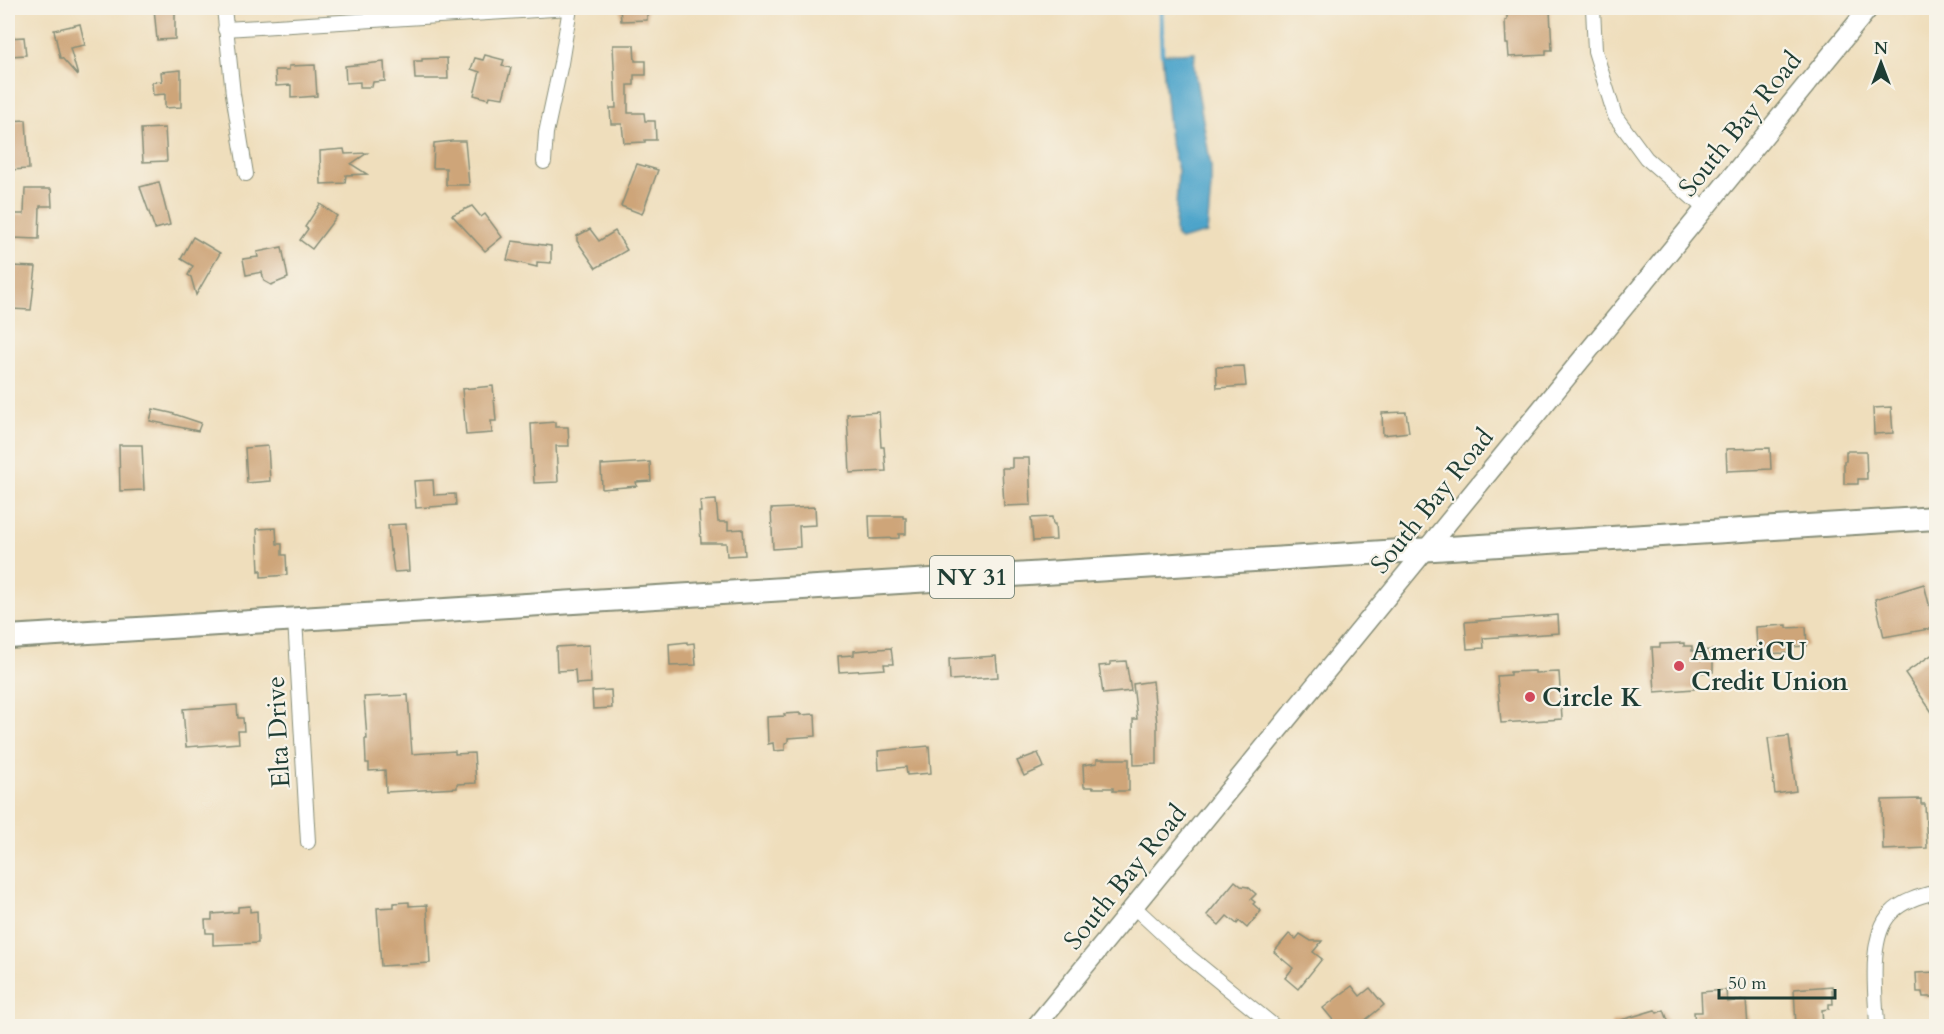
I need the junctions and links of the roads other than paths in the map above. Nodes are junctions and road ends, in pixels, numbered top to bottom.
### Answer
1 (224, 8) edge
2 (570, 8) edge
3 (1593, 8) edge
4 (1869, 8) edge
5 (225, 29) junction
6 (544, 162) dead end
7 (246, 174) dead end
8 (1704, 208) junction
9 (1936, 518) edge
10 (1426, 549) junction
11 (295, 619) junction
12 (8, 637) edge
13 (308, 842) dead end
14 (1936, 892) edge
15 (1134, 907) junction
16 (1036, 1026) edge
17 (1274, 1026) edge
18 (1877, 1026) edge

1 - 5 street
2 - 5 street
2 - 6 street
3 - 8 street
4 - 8 street, South Bay Road
5 - 7 street
8 - 10 street, South Bay Road
9 - 10 main road, NY 31
10 - 11 main road, NY 31
10 - 15 street, South Bay Road
11 - 12 main road, NY 31
11 - 13 street, Elta Drive
14 - 18 street
15 - 16 street, South Bay Road
15 - 17 street

